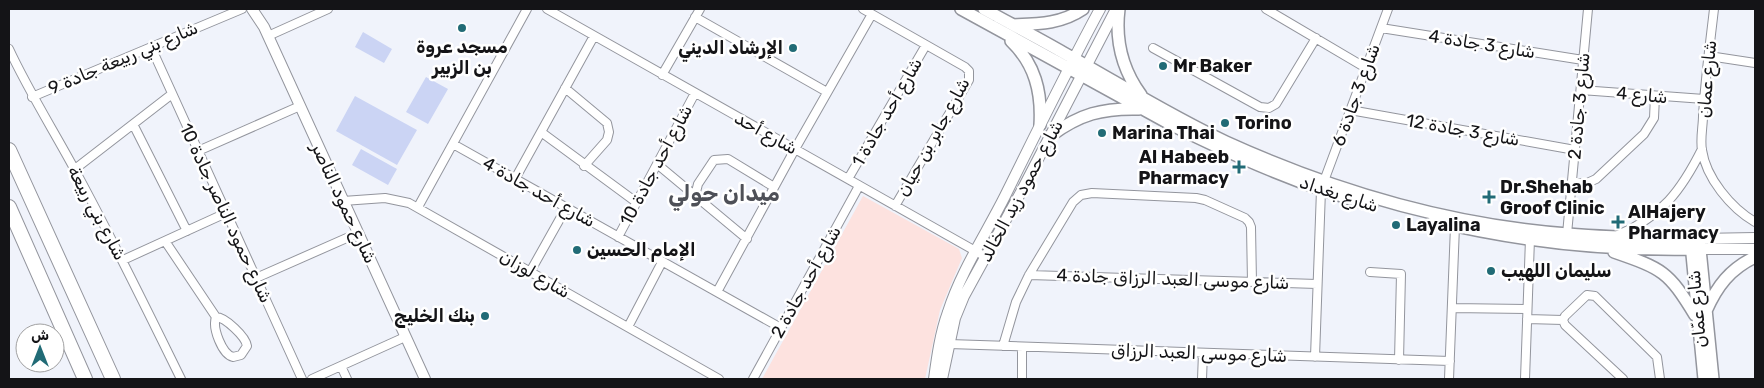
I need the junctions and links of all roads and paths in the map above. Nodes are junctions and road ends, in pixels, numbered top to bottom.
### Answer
1 (242, 9) edge
2 (252, 9) edge
3 (260, 9) edge
4 (328, 9) edge
5 (527, 9) edge
6 (547, 9) edge
7 (565, 9) edge
8 (700, 9) edge
9 (863, 9) edge
10 (961, 9) edge
11 (984, 9) edge
12 (1083, 9) edge
13 (1100, 9) edge
14 (1118, 9) edge
15 (1266, 9) edge
16 (1388, 9) edge
17 (1588, 9) edge
18 (1714, 9) edge
19 (872, 14) junction
20 (561, 16) junction
21 (695, 17) junction
22 (1012, 25) junction
23 (1381, 28) junction
24 (266, 31) junction
25 (1000, 31) junction
26 (594, 36) junction
27 (1316, 38) junction
28 (926, 45) junction
29 (150, 46) junction
30 (1153, 48) dead end
31 (9, 49) edge
32 (1709, 56) junction
33 (1583, 60) junction
34 (1071, 63) junction
35 (1755, 63) edge
36 (1366, 68) junction
37 (1084, 71) junction
38 (662, 75) junction
39 (565, 88) junction
40 (1581, 90) junction
41 (827, 92) junction
42 (695, 93) junction
43 (172, 94) junction
44 (1656, 96) junction
45 (32, 97) junction
46 (1704, 99) junction
47 (1144, 105) junction
48 (300, 106) junction
49 (1350, 110) junction
50 (132, 124) junction
51 (1040, 125) junction
52 (541, 132) junction
53 (1050, 136) junction
54 (453, 144) junction
55 (795, 149) junction
56 (1702, 149) junction
57 (9, 150) edge
58 (1575, 150) junction
59 (198, 151) junction
60 (657, 164) junction
61 (584, 166) junction
62 (75, 170) junction
63 (515, 179) junction
64 (848, 179) junction
65 (1572, 182) junction
66 (859, 186) junction
67 (1323, 186) junction
68 (774, 187) junction
69 (696, 196) junction
70 (343, 201) junction
71 (636, 202) junction
72 (895, 206) junction
73 (9, 207) edge
74 (418, 208) junction
75 (566, 208) junction
76 (226, 213) junction
77 (1755, 222) edge
78 (1455, 226) junction
79 (187, 231) junction
80 (358, 233) junction
81 (1567, 234) junction
82 (618, 237) junction
83 (1614, 237) junction
84 (1755, 238) edge
85 (747, 239) junction
86 (1530, 239) junction
87 (165, 241) junction
88 (1695, 244) junction
89 (1599, 247) junction
90 (1755, 249) edge
91 (975, 252) junction
92 (1755, 256) edge
93 (986, 258) junction
94 (123, 260) junction
95 (662, 262) junction
96 (530, 272) junction
97 (1370, 272) dead end
98 (1029, 274) junction
99 (256, 278) junction
100 (1252, 282) junction
101 (1317, 284) junction
102 (717, 292) junction
103 (1452, 308) junction
104 (1527, 309) junction
105 (1701, 316) junction
106 (216, 318) junction
107 (1527, 319) junction
108 (1563, 320) junction
109 (628, 327) junction
110 (781, 328) junction
111 (405, 337) junction
112 (949, 344) junction
113 (1003, 346) junction
114 (1022, 347) junction
115 (1203, 353) junction
116 (1315, 357) junction
117 (1400, 360) junction
118 (1450, 361) junction
119 (341, 366) junction
120 (85, 379) edge
121 (113, 379) edge
122 (181, 379) edge
123 (302, 379) edge
124 (312, 379) edge
125 (348, 379) edge
126 (425, 379) edge
127 (718, 379) edge
128 (753, 379) edge
129 (934, 379) edge
130 (942, 379) edge
131 (1022, 379) edge
132 (1202, 379) edge
133 (1450, 379) edge
134 (1525, 379) edge
135 (1623, 379) edge
136 (1660, 379) edge
137 (1704, 379) edge
138 (1712, 379) edge

1 - 29 street, شارع بني ربيعة جادة 9
2 - 24 main road, شارع حمود الناصر
3 - 24 main road, شارع حمود الناصر
4 - 24 street
5 - 54 street
6 - 20 street, شارع أحد
7 - 20 street
8 - 21 street
9 - 19 street, شارع جابر بن حيان
10 - 25 main road, شارع بغداد
11 - 22 main road, شارع بغداد
12 - 22 main road
13 - 34 main road, شارع حمود زيد الخالد
14 - 37 main road, شارع حمود زيد الخالد
14 - 47 main road
15 - 27 street
16 - 23 street, شارع 3 جادة 6
17 - 33 street, شارع 3 جادة 2
18 - 32 street, شارع عمان
19 - 28 street, شارع جابر بن حيان
19 - 41 street
20 - 26 street, شارع أحد
21 - 38 street
21 - 41 street
22 - 34 main road, شارع بغداد
23 - 33 street, شارع 3 جادة 4
23 - 36 street, شارع 3 جادة 6
24 - 48 main road, شارع حمود الناصر
25 - 34 main road, شارع بغداد
25 - 51 main road
26 - 38 street, شارع أحد
26 - 39 street
27 - 30 street
27 - 36 street
28 - 64 street, شارع أحد جادة 1
28 - 72 street, شارع جابر بن حيان
29 - 43 street, شارع حمود الناصر جادة 10
29 - 45 street, شارع بني ربيعة جادة 9
31 - 45 street, شارع بني ربيعة
32 - 35 street
32 - 46 street, شارع عمان
33 - 40 street, شارع 3 جادة 2
34 - 37 main road, شارع بغداد
34 - 51 main road, شارع حمود زيد الخالد
36 - 49 street, شارع 3 جادة 6
37 - 47 main road, شارع بغداد
37 - 53 main road, شارع حمود زيد الخالد
38 - 42 street, شارع أحد
39 - 52 street
39 - 61 street
40 - 44 street, شارع 4
40 - 58 street, شارع 3 جادة 2
41 - 55 street
42 - 55 street, شارع أحد
42 - 60 street, شارع أحد جادة 10
43 - 50 street
43 - 59 street, شارع حمود الناصر جادة 10
44 - 46 street, شارع 4
44 - 65 street
45 - 62 street, شارع بني ربيعة
46 - 56 street, شارع عمان
47 - 53 main road
47 - 67 main road, شارع بغداد
48 - 59 street
48 - 70 main road, شارع حمود الناصر
49 - 58 street, شارع 3 جادة 12
49 - 67 street, شارع 3 جادة 6
50 - 62 street
50 - 79 street
51 - 91 main road, شارع حمود زيد الخالد
52 - 61 street
52 - 63 street
53 - 93 main road, شارع حمود زيد الخالد
54 - 63 street, شارع أحد جادة 4
54 - 74 street
55 - 64 street, شارع أحد
55 - 68 street
56 - 77 street, شارع عمان
56 - 83 street, شارع عمان
57 - 121 highway
58 - 65 street, شارع 3 جادة 2
59 - 76 street, شارع حمود الناصر جادة 10
60 - 69 street
60 - 71 street, شارع أحد جادة 10
61 - 71 street
62 - 94 street, شارع بني ربيعة
63 - 75 street, شارع أحد جادة 4
64 - 66 street, شارع أحد
65 - 81 street, شارع 3 جادة 2
66 - 72 street, شارع أحد
66 - 110 street, شارع أحد جادة 2
67 - 78 main road, شارع بغداد
67 - 81 main road, شارع بغداد
67 - 101 street, شارع 3 جادة 6
68 - 69 street
68 - 85 street
69 - 85 street
70 - 74 street, شارع لوزان
70 - 80 main road, شارع حمود الناصر
71 - 82 street, شارع أحد جادة 10
72 - 91 street, شارع أحد
73 - 120 highway
74 - 96 street, شارع لوزان
75 - 82 street, شارع أحد جادة 4
75 - 96 street
76 - 79 street
76 - 99 street, شارع حمود الناصر جادة 10
78 - 86 main road, شارع بغداد
78 - 103 street
79 - 87 street
80 - 99 street
80 - 111 main road, شارع حمود الناصر
81 - 83 main road, شارع بغداد
82 - 95 street, شارع أحد جادة 4
83 - 88 main road, شارع بغداد
84 - 88 main road, شارع بغداد
85 - 102 street
86 - 89 main road, شارع بغداد
86 - 104 street
87 - 94 street
87 - 106 street
88 - 89 main road, شارع بغداد
88 - 90 main road, شارع بغداد
88 - 105 main road, شارع عمّان
89 - 105 main road
91 - 93 street, شارع أحد
91 - 129 main road, شارع حمود زيد الخالد
92 - 105 main road
93 - 112 main road, شارع حمود زيد الخالد
94 - 122 street, شارع بني ربيعة
95 - 102 street, شارع أحد جادة 4
95 - 109 street
96 - 109 street, شارع لوزان
97 - 117 street
98 - 100 street, شارع موسى العبد الرزاق جادة 4
98 - 100 street
98 - 113 street
99 - 123 street, شارع حمود الناصر جادة 10
100 - 101 street, شارع موسى العبد الرزاق جادة 4
101 - 116 street, شارع 3 جادة 6
102 - 110 street, شارع أحد جادة 4
103 - 104 street
103 - 118 street
104 - 107 street
105 - 137 main road, شارع عمّان
105 - 138 main road, شارع عمّان
106 - 106 street
107 - 108 street
107 - 134 street
108 - 135 street
108 - 136 street
109 - 127 street, شارع لوزان
110 - 128 street, شارع أحد جادة 2
111 - 119 street
111 - 126 main road, شارع حمود الناصر
112 - 113 street, شارع موسى العبد الرزاق
112 - 130 main road, شارع حمود زيد الخالد
113 - 114 street, شارع موسى العبد الرزاق
114 - 115 street, شارع موسى العبد الرزاق
114 - 131 street
115 - 116 street, شارع موسى العبد الرزاق
115 - 132 street
116 - 117 street, شارع موسى العبد الرزاق
117 - 118 street, شارع موسى العبد الرزاق
118 - 133 street
119 - 124 street
119 - 125 street

